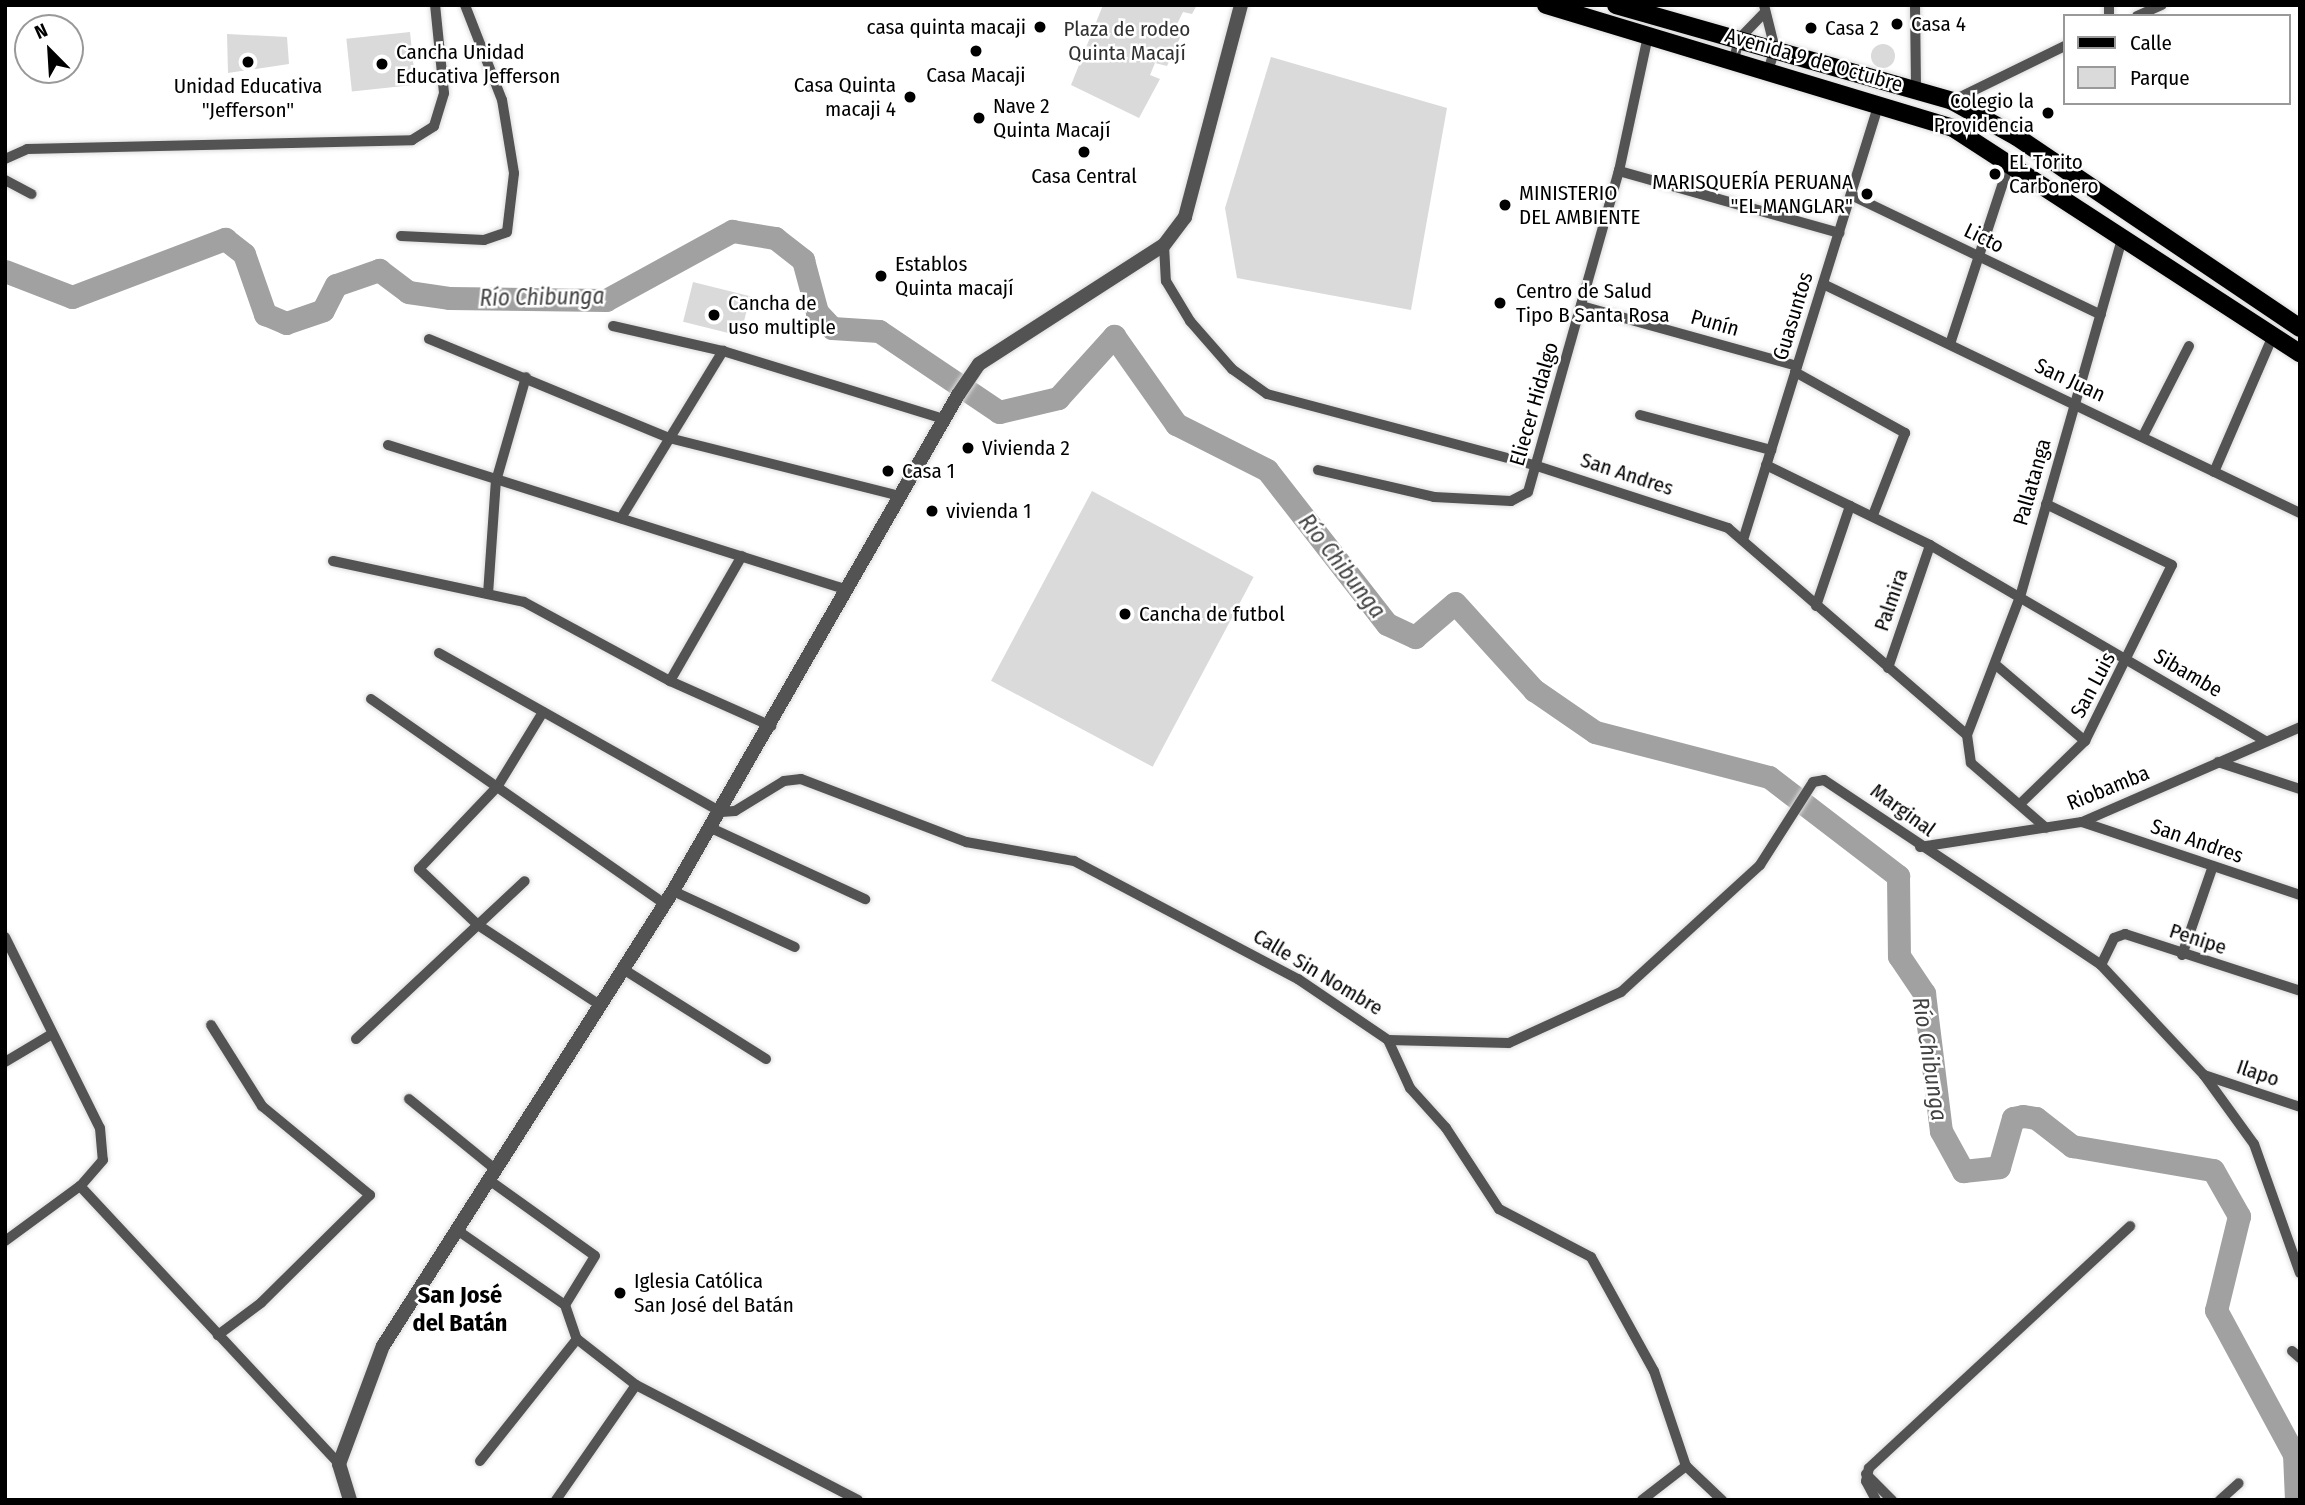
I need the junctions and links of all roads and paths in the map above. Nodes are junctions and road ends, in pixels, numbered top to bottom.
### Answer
1 (435, 5) edge
2 (464, 5) edge
3 (1241, 5) edge
4 (1546, 5) edge
5 (1616, 5) edge
6 (1915, 5) edge
7 (2162, 5) edge
8 (1765, 9) edge
9 (2142, 14) edge
10 (1648, 36) junction
11 (1739, 39) junction
12 (2064, 46) edge
13 (1775, 49) junction
14 (1734, 60) junction
15 (1768, 70) junction
16 (1916, 90) junction
17 (1952, 101) junction
18 (1879, 103) junction
19 (5, 159) edge
20 (2010, 161) junction
21 (1619, 171) junction
22 (5, 180) edge
23 (31, 194) dead end
24 (1850, 195) junction
25 (1839, 233) junction
26 (401, 236) dead end
27 (2123, 236) junction
28 (1164, 245) junction
29 (1978, 257) junction
30 (1823, 284) junction
31 (1581, 306) junction
32 (2101, 315) junction
33 (613, 326) dead end
34 (2300, 330) edge
35 (2272, 338) junction
36 (429, 339) dead end
37 (1950, 344) junction
38 (2189, 346) dead end
39 (723, 351) junction
40 (2295, 351) edge
41 (1796, 369) junction
42 (526, 377) junction
43 (2074, 403) junction
44 (1640, 415) dead end
45 (944, 419) junction
46 (2143, 436) junction
47 (669, 438) junction
48 (388, 445) dead end
49 (1771, 450) junction
50 (1766, 465) junction
51 (1537, 466) junction
52 (1318, 470) dead end
53 (2214, 472) junction
54 (496, 481) junction
55 (896, 495) junction
56 (2046, 504) junction
57 (1850, 506) junction
58 (2300, 513) edge
59 (1873, 515) junction
60 (621, 518) junction
61 (1743, 540) junction
62 (1930, 545) junction
63 (742, 556) junction
64 (333, 561) dead end
65 (848, 590) junction
66 (488, 594) junction
67 (2020, 597) junction
68 (1816, 606) junction
69 (439, 653) dead end
70 (2128, 661) junction
71 (1996, 665) junction
72 (1888, 668) junction
73 (670, 681) junction
74 (371, 699) dead end
75 (543, 712) junction
76 (771, 726) junction
77 (2300, 727) edge
78 (1967, 735) junction
79 (2264, 740) junction
80 (2085, 741) junction
81 (2218, 762) junction
82 (497, 787) junction
83 (2300, 789) edge
84 (2020, 804) junction
85 (721, 812) junction
86 (2082, 822) junction
87 (711, 828) junction
88 (2046, 828) junction
89 (1920, 847) junction
90 (2213, 866) junction
91 (524, 881) dead end
92 (2300, 895) edge
93 (669, 897) junction
94 (864, 899) dead end
95 (478, 925) junction
96 (5, 937) edge
97 (795, 947) dead end
98 (2182, 955) junction
99 (2101, 965) junction
100 (623, 970) junction
101 (2300, 991) edge
102 (600, 1005) junction
103 (211, 1025) dead end
104 (52, 1034) junction
105 (356, 1040) dead end
106 (1388, 1040) junction
107 (766, 1059) dead end
108 (5, 1062) edge
109 (2204, 1075) junction
110 (409, 1098) dead end
111 (2300, 1107) edge
112 (492, 1175) junction
113 (80, 1186) junction
114 (2130, 1226) dead end
115 (457, 1230) junction
116 (5, 1241) edge
117 (2299, 1270) edge
118 (565, 1305) junction
119 (218, 1335) junction
120 (578, 1339) junction
121 (636, 1385) junction
122 (480, 1461) dead end
123 (339, 1464) junction
124 (1686, 1466) junction
125 (1867, 1474) junction
126 (2239, 1483) dead end
127 (350, 1500) edge
128 (556, 1500) edge
129 (859, 1500) edge
130 (1642, 1500) edge
131 (1723, 1500) edge
132 (1876, 1500) edge
133 (1892, 1500) edge
134 (2220, 1500) edge

1 - 19 street
2 - 26 street
3 - 28 street
4 - 10 main road, Avenida 9 de Octubre
5 - 11 main road, Avenida 9 de Octubre
6 - 16 street
7 - 9 street
8 - 11 street
8 - 13 street
10 - 14 main road, Avenida 9 de Octubre
10 - 21 street, Eliecer Hidalgo
11 - 13 main road, Avenida 9 de Octubre
11 - 14 street
12 - 17 street
13 - 15 street
13 - 16 main road, Avenida 9 de Octubre
14 - 15 main road, Avenida 9 de Octubre
15 - 18 main road, Avenida 9 de Octubre
16 - 17 main road, Avenida 9 de Octubre
17 - 34 main road, Avenida 9 de Octubre
18 - 20 main road, Avenida 9 de Octubre
18 - 24 street, Guasuntos
20 - 27 main road, Avenida 9 de Octubre
20 - 29 street
21 - 25 street
21 - 31 street, Eliecer Hidalgo
22 - 23 street
24 - 25 street, Guasuntos
24 - 29 street, Licto
25 - 30 street, Guasuntos
27 - 32 street, Pallatanga
27 - 35 main road, Avenida 9 de Octubre
28 - 45 street
28 - 51 street, San Andres
29 - 32 street, Licto
29 - 37 street
30 - 37 street, San Juan
30 - 41 street, Guasuntos
31 - 41 street, Punín
31 - 51 street, Eliecer Hidalgo
32 - 43 street, Pallatanga
33 - 39 street
34 - 40 street
35 - 40 main road, Avenida 9 de Octubre
35 - 53 street
36 - 42 street
37 - 43 street, San Juan
38 - 46 street
39 - 45 street
39 - 47 street
41 - 49 street, Guasuntos
41 - 59 street, Punín
42 - 47 street
42 - 54 street
43 - 46 street, San Juan
43 - 56 street, Pallatanga
44 - 49 street
45 - 55 street
46 - 53 street, San Juan
47 - 55 street
47 - 60 street
48 - 54 street
49 - 50 street, Guasuntos
50 - 57 street, Sibambe
50 - 61 street, Guasuntos
51 - 52 street, Eliecer Hidalgo
51 - 61 street, San Andres
53 - 58 street, San Juan
54 - 60 street
54 - 66 street
55 - 65 street
56 - 67 street, Pallatanga
56 - 70 street, San Luis
57 - 59 street, Sibambe
57 - 68 street
59 - 62 street, Sibambe
60 - 63 street
61 - 68 street, San Andres
62 - 67 street, Sibambe
62 - 72 street, Palmira
63 - 65 street
63 - 73 street
64 - 66 street
65 - 76 street
66 - 73 street
67 - 70 street, Sibambe
67 - 71 street, Pallatanga
68 - 72 street, San Andres
69 - 75 street
70 - 79 street, Sibambe
70 - 80 street, San Luis
71 - 78 street, Pallatanga
71 - 80 street
72 - 78 street, San Andres
73 - 76 street
74 - 82 street
75 - 82 street
75 - 85 street
76 - 85 street
77 - 79 street, Riobamba
78 - 84 street
79 - 81 street, Riobamba
80 - 84 street, San Luis
81 - 83 street
81 - 86 street, Riobamba
82 - 93 street
82 - 95 street
84 - 88 street
85 - 87 street
85 - 106 street, Calle Sin Nombre
86 - 88 street, Riobamba
86 - 90 street, San Andres
87 - 93 street
87 - 94 street
88 - 89 street, Riobamba
89 - 99 street, Marginal
89 - 106 street, Marginal
90 - 92 street, San Andres
90 - 98 street
91 - 95 street
93 - 97 street
93 - 100 street
95 - 102 street
95 - 105 street
96 - 104 street
98 - 99 street, Penipe
98 - 101 street, Penipe
99 - 109 street, Marginal
100 - 102 street
100 - 107 street
102 - 112 street
103 - 119 street
104 - 108 street
104 - 113 street
106 - 124 street, Calle Sin Nombre
109 - 111 street, Ilapo
109 - 117 street, Marginal
110 - 112 street
112 - 115 street
112 - 118 street
113 - 116 street
113 - 119 street
114 - 125 street
115 - 118 street
115 - 123 street
118 - 120 street
119 - 123 street
120 - 121 street
120 - 122 street
121 - 128 street
121 - 129 street
123 - 127 street
124 - 130 street
124 - 131 street, Calle Sin Nombre
125 - 132 street
125 - 133 street
126 - 134 street

